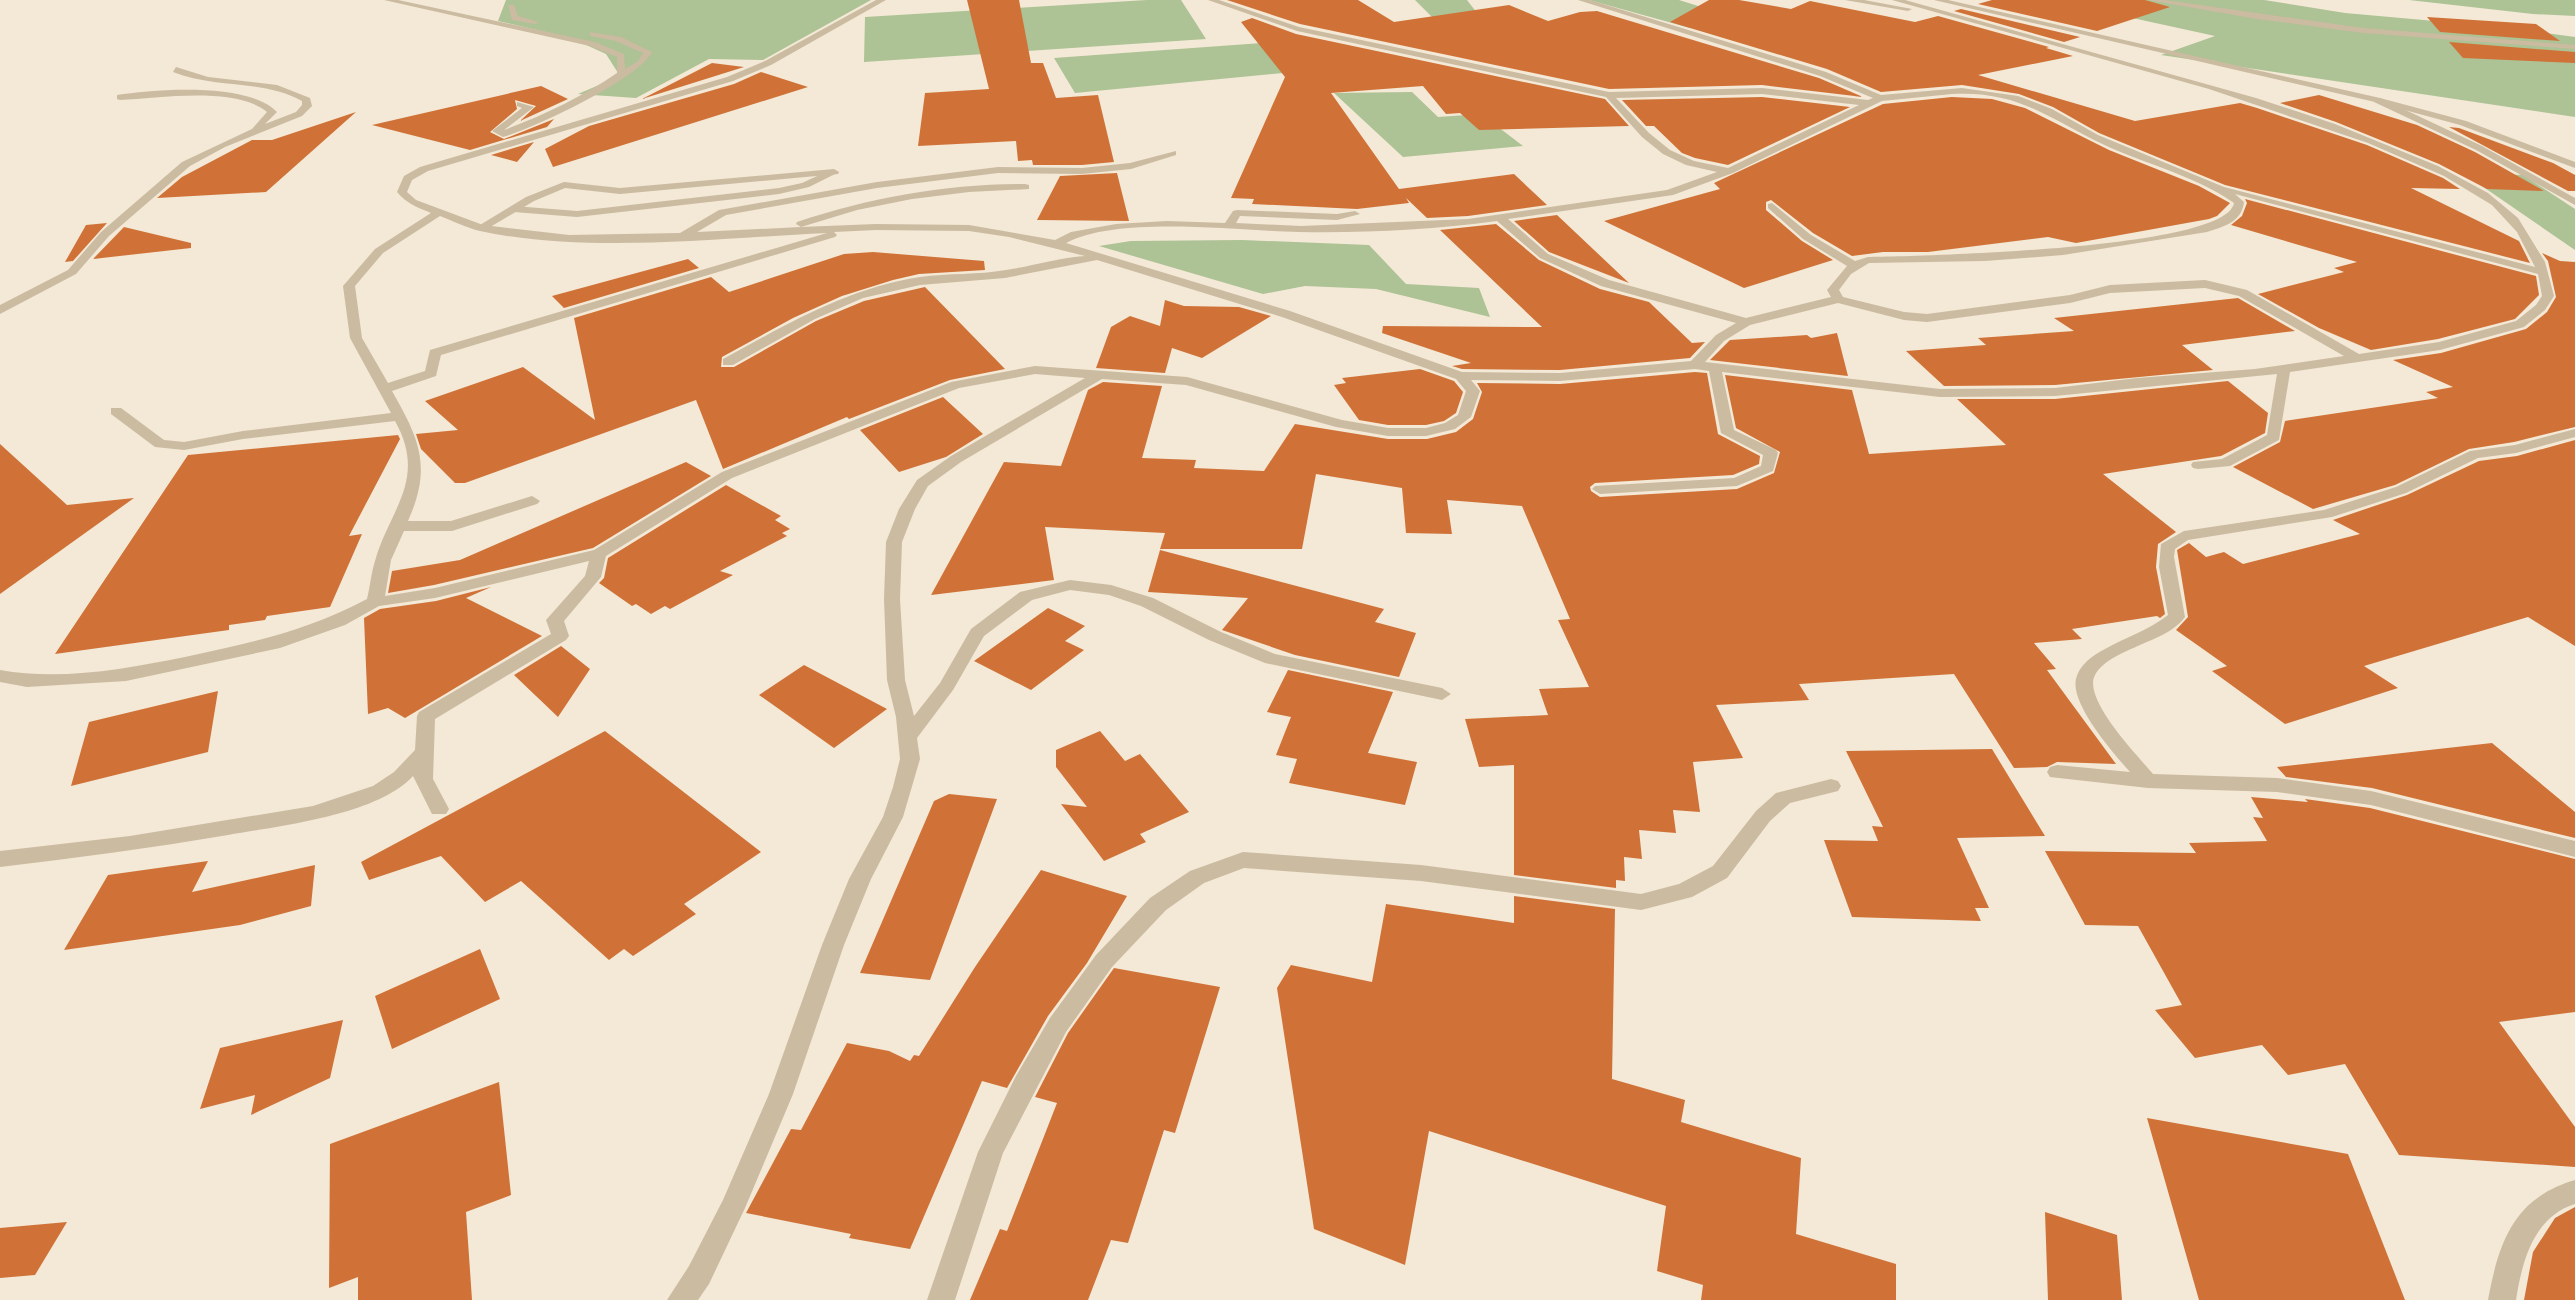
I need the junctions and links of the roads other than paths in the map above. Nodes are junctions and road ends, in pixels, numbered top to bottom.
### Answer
1 (388, 0) edge
2 (882, 0) edge
3 (1212, 0) edge
4 (1582, 0) edge
5 (1849, 0) edge
6 (1896, 0) edge
7 (1938, 0) edge
8 (2152, 0) edge
9 (511, 6) dead end
10 (1959, 16) junction
11 (2575, 47) edge
12 (176, 70) dead end
13 (621, 74) junction
14 (1609, 95) junction
15 (120, 97) dead end
16 (1880, 98) junction
17 (2377, 100) junction
18 (1868, 103) junction
19 (520, 104) dead end
20 (247, 134) junction
21 (483, 142) junction
22 (1173, 153) dead end
23 (466, 154) junction
24 (2575, 164) edge
25 (1729, 171) junction
26 (2216, 186) junction
27 (1025, 187) dead end
28 (2575, 202) edge
29 (1772, 206) dead end
30 (514, 209) junction
31 (438, 213) junction
32 (1355, 214) dead end
33 (1499, 217) junction
34 (1229, 226) junction
35 (481, 228) junction
36 (854, 228) junction
37 (781, 231) junction
38 (684, 235) junction
39 (1056, 244) junction
40 (1106, 258) junction
41 (1854, 265) junction
42 (2542, 272) junction
43 (1838, 299) junction
44 (0, 310) edge
45 (1746, 322) junction
46 (2358, 359) junction
47 (728, 362) dead end
48 (1695, 365) junction
49 (1715, 368) junction
50 (2284, 369) junction
51 (1102, 373) junction
52 (1461, 376) junction
53 (385, 389) junction
54 (116, 411) dead end
55 (400, 416) junction
56 (2575, 433) edge
57 (2198, 465) dead end
58 (1600, 489) dead end
59 (532, 501) dead end
60 (398, 526) junction
61 (598, 554) junction
62 (375, 602) junction
63 (0, 676) edge
64 (1442, 694) dead end
65 (907, 738) junction
66 (425, 751) junction
67 (2057, 772) dead end
68 (2148, 781) junction
69 (1831, 786) dead end
70 (439, 809) dead end
71 (2575, 849) edge
72 (0, 859) edge
73 (2575, 1192) edge
74 (681, 1300) edge
75 (941, 1300) edge
76 (2502, 1300) edge

1 - 13 street
2 - 23 street
3 - 14 street
4 - 16 street
5 - 10 street
6 - 10 street
7 - 17 street
8 - 11 street
9 - 13 street
10 - 42 street
12 - 20 street
13 - 21 street
14 - 18 street
14 - 25 street
15 - 20 street
16 - 18 street
16 - 26 street
17 - 24 street
17 - 28 street
18 - 25 street
19 - 21 street
20 - 44 street
21 - 23 street
22 - 38 street
23 - 31 street
25 - 33 street
26 - 41 street
26 - 42 street
27 - 37 street
29 - 41 street
30 - 30 street
30 - 35 street
31 - 35 street
31 - 53 street
32 - 34 street
33 - 34 street
33 - 45 street
34 - 39 street
35 - 38 street
36 - 37 street
36 - 39 street
36 - 53 street
37 - 38 street
39 - 40 street
40 - 47 street
40 - 52 street
41 - 43 street
42 - 46 street
43 - 45 street
43 - 46 street
45 - 48 street
46 - 50 street
48 - 49 street
48 - 52 street
49 - 50 street
49 - 58 street
50 - 57 street
51 - 52 street
51 - 61 street
51 - 65 street
53 - 55 street
54 - 55 street
55 - 60 street
56 - 68 street
59 - 60 street
60 - 62 street
61 - 62 street
61 - 66 street
62 - 63 street
64 - 65 street
65 - 74 street
66 - 70 street
66 - 72 street
67 - 68 street
68 - 71 street
69 - 75 street
73 - 76 street

